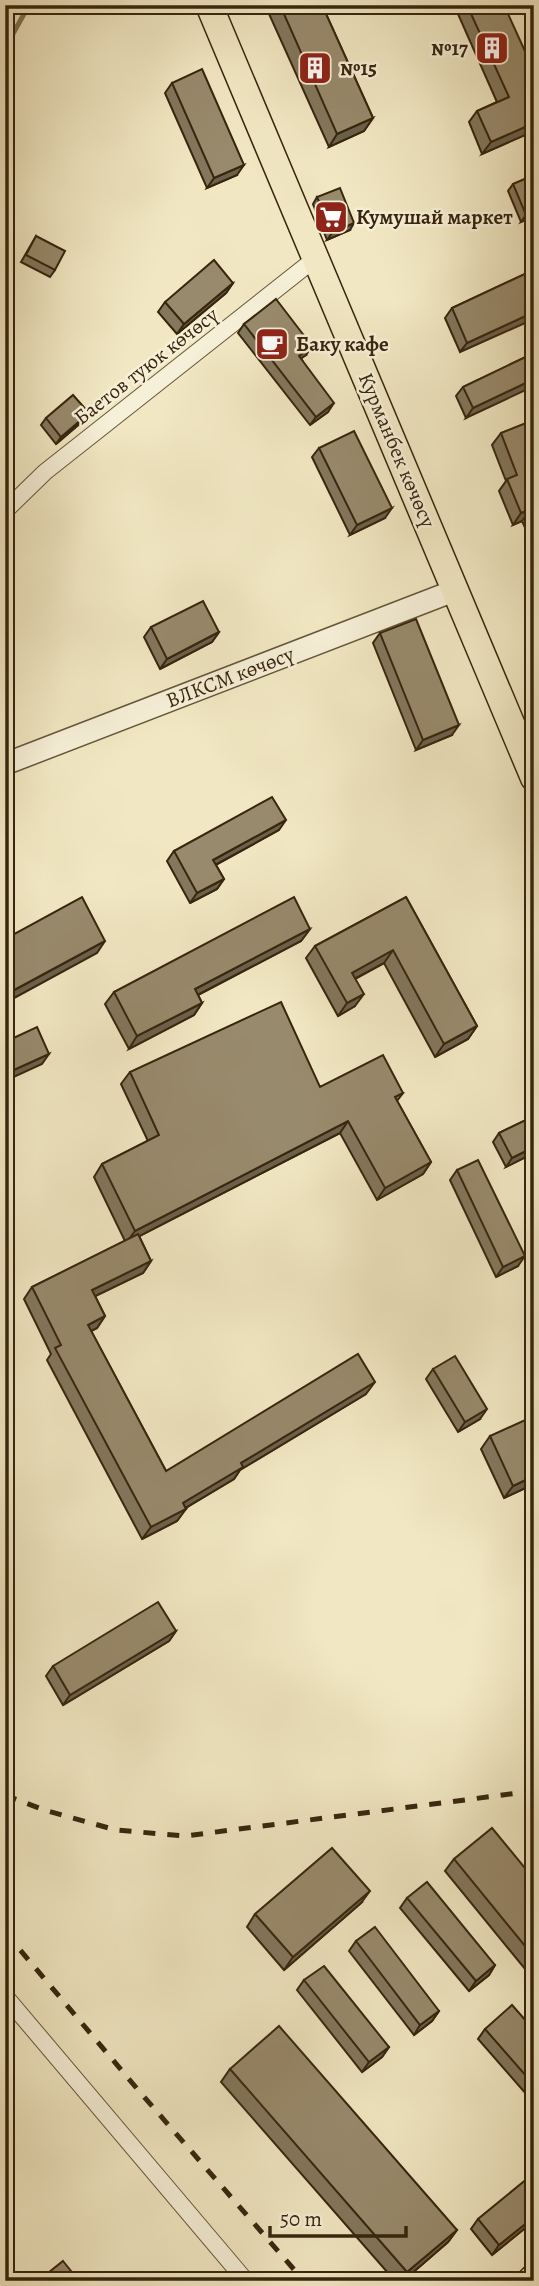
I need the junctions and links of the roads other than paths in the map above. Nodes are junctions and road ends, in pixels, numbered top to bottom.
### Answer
1 (209, 5) edge
2 (316, 258) junction
3 (5, 511) edge
4 (456, 590) junction
5 (5, 764) edge
6 (534, 778) edge
7 (5, 1996) edge
8 (246, 2281) edge

1 - 2 main road, Курманбек көчөсү
2 - 3 street, Баетов туюк көчөсү
2 - 4 main road, Курманбек көчөсү
4 - 5 street, ВЛКСМ көчөсү
4 - 6 main road, Курманбек көчөсү
7 - 8 street

